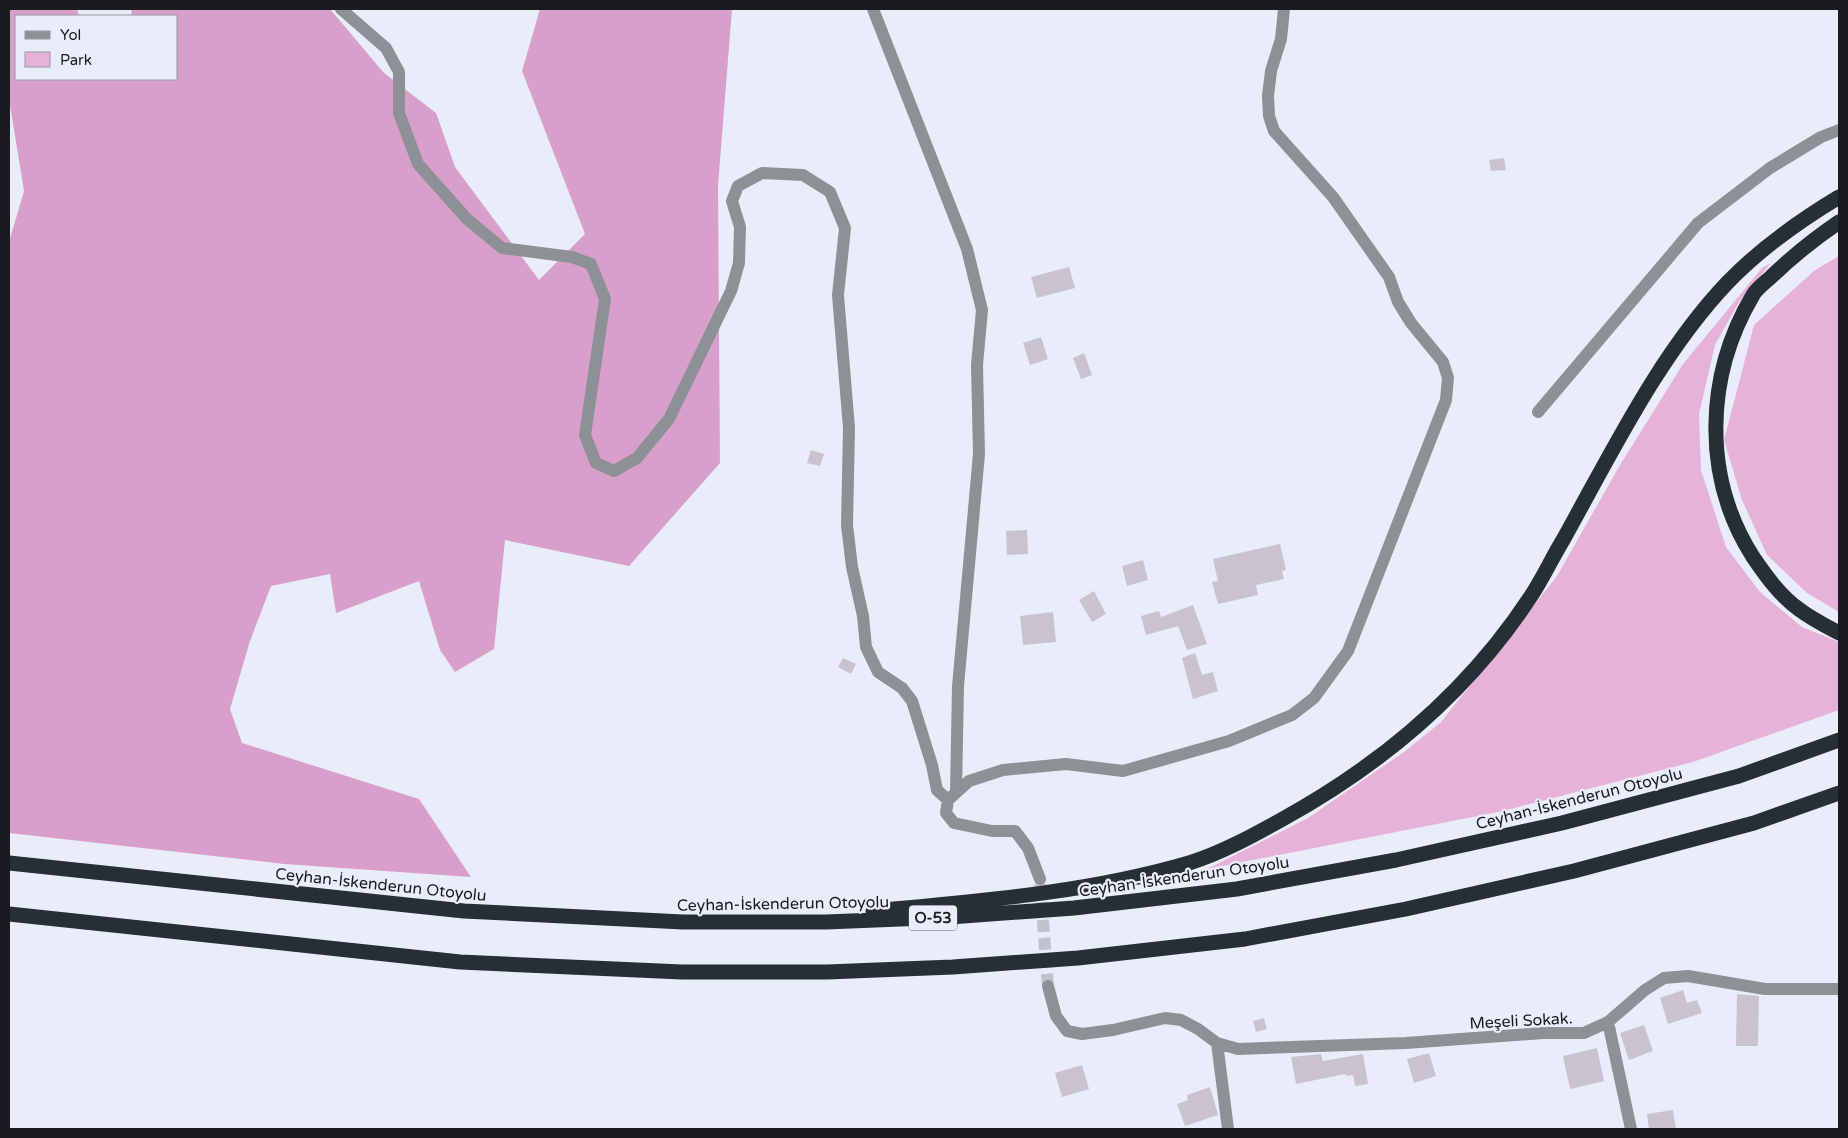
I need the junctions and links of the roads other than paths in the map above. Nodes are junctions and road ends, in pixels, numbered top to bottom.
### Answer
1 (341, 9) edge
2 (873, 9) edge
3 (1284, 9) edge
4 (1839, 130) edge
5 (1839, 197) edge
6 (1839, 222) edge
7 (1538, 412) dead end
8 (1839, 634) edge
9 (1839, 740) edge
10 (1839, 794) edge
11 (952, 797) junction
12 (9, 863) edge
13 (1040, 879) tunnel mouth
14 (9, 914) edge
15 (683, 922) junction
16 (1048, 986) tunnel mouth
17 (1839, 989) edge
18 (1608, 1022) junction
19 (1217, 1044) junction
20 (1228, 1129) edge
21 (1631, 1129) edge

1 - 11 street
2 - 11 street
3 - 11 street
4 - 7 street
5 - 15 highway
6 - 8 highway
9 - 15 highway, Ceyhan-İskenderun Otoyolu / O-53
10 - 14 highway
11 - 13 street
12 - 15 highway, Ceyhan-İskenderun Otoyolu / O-53
16 - 19 street
17 - 18 street, Meşeli Sokak.
18 - 19 street, Meşeli Sokak.
18 - 21 street
19 - 20 street

